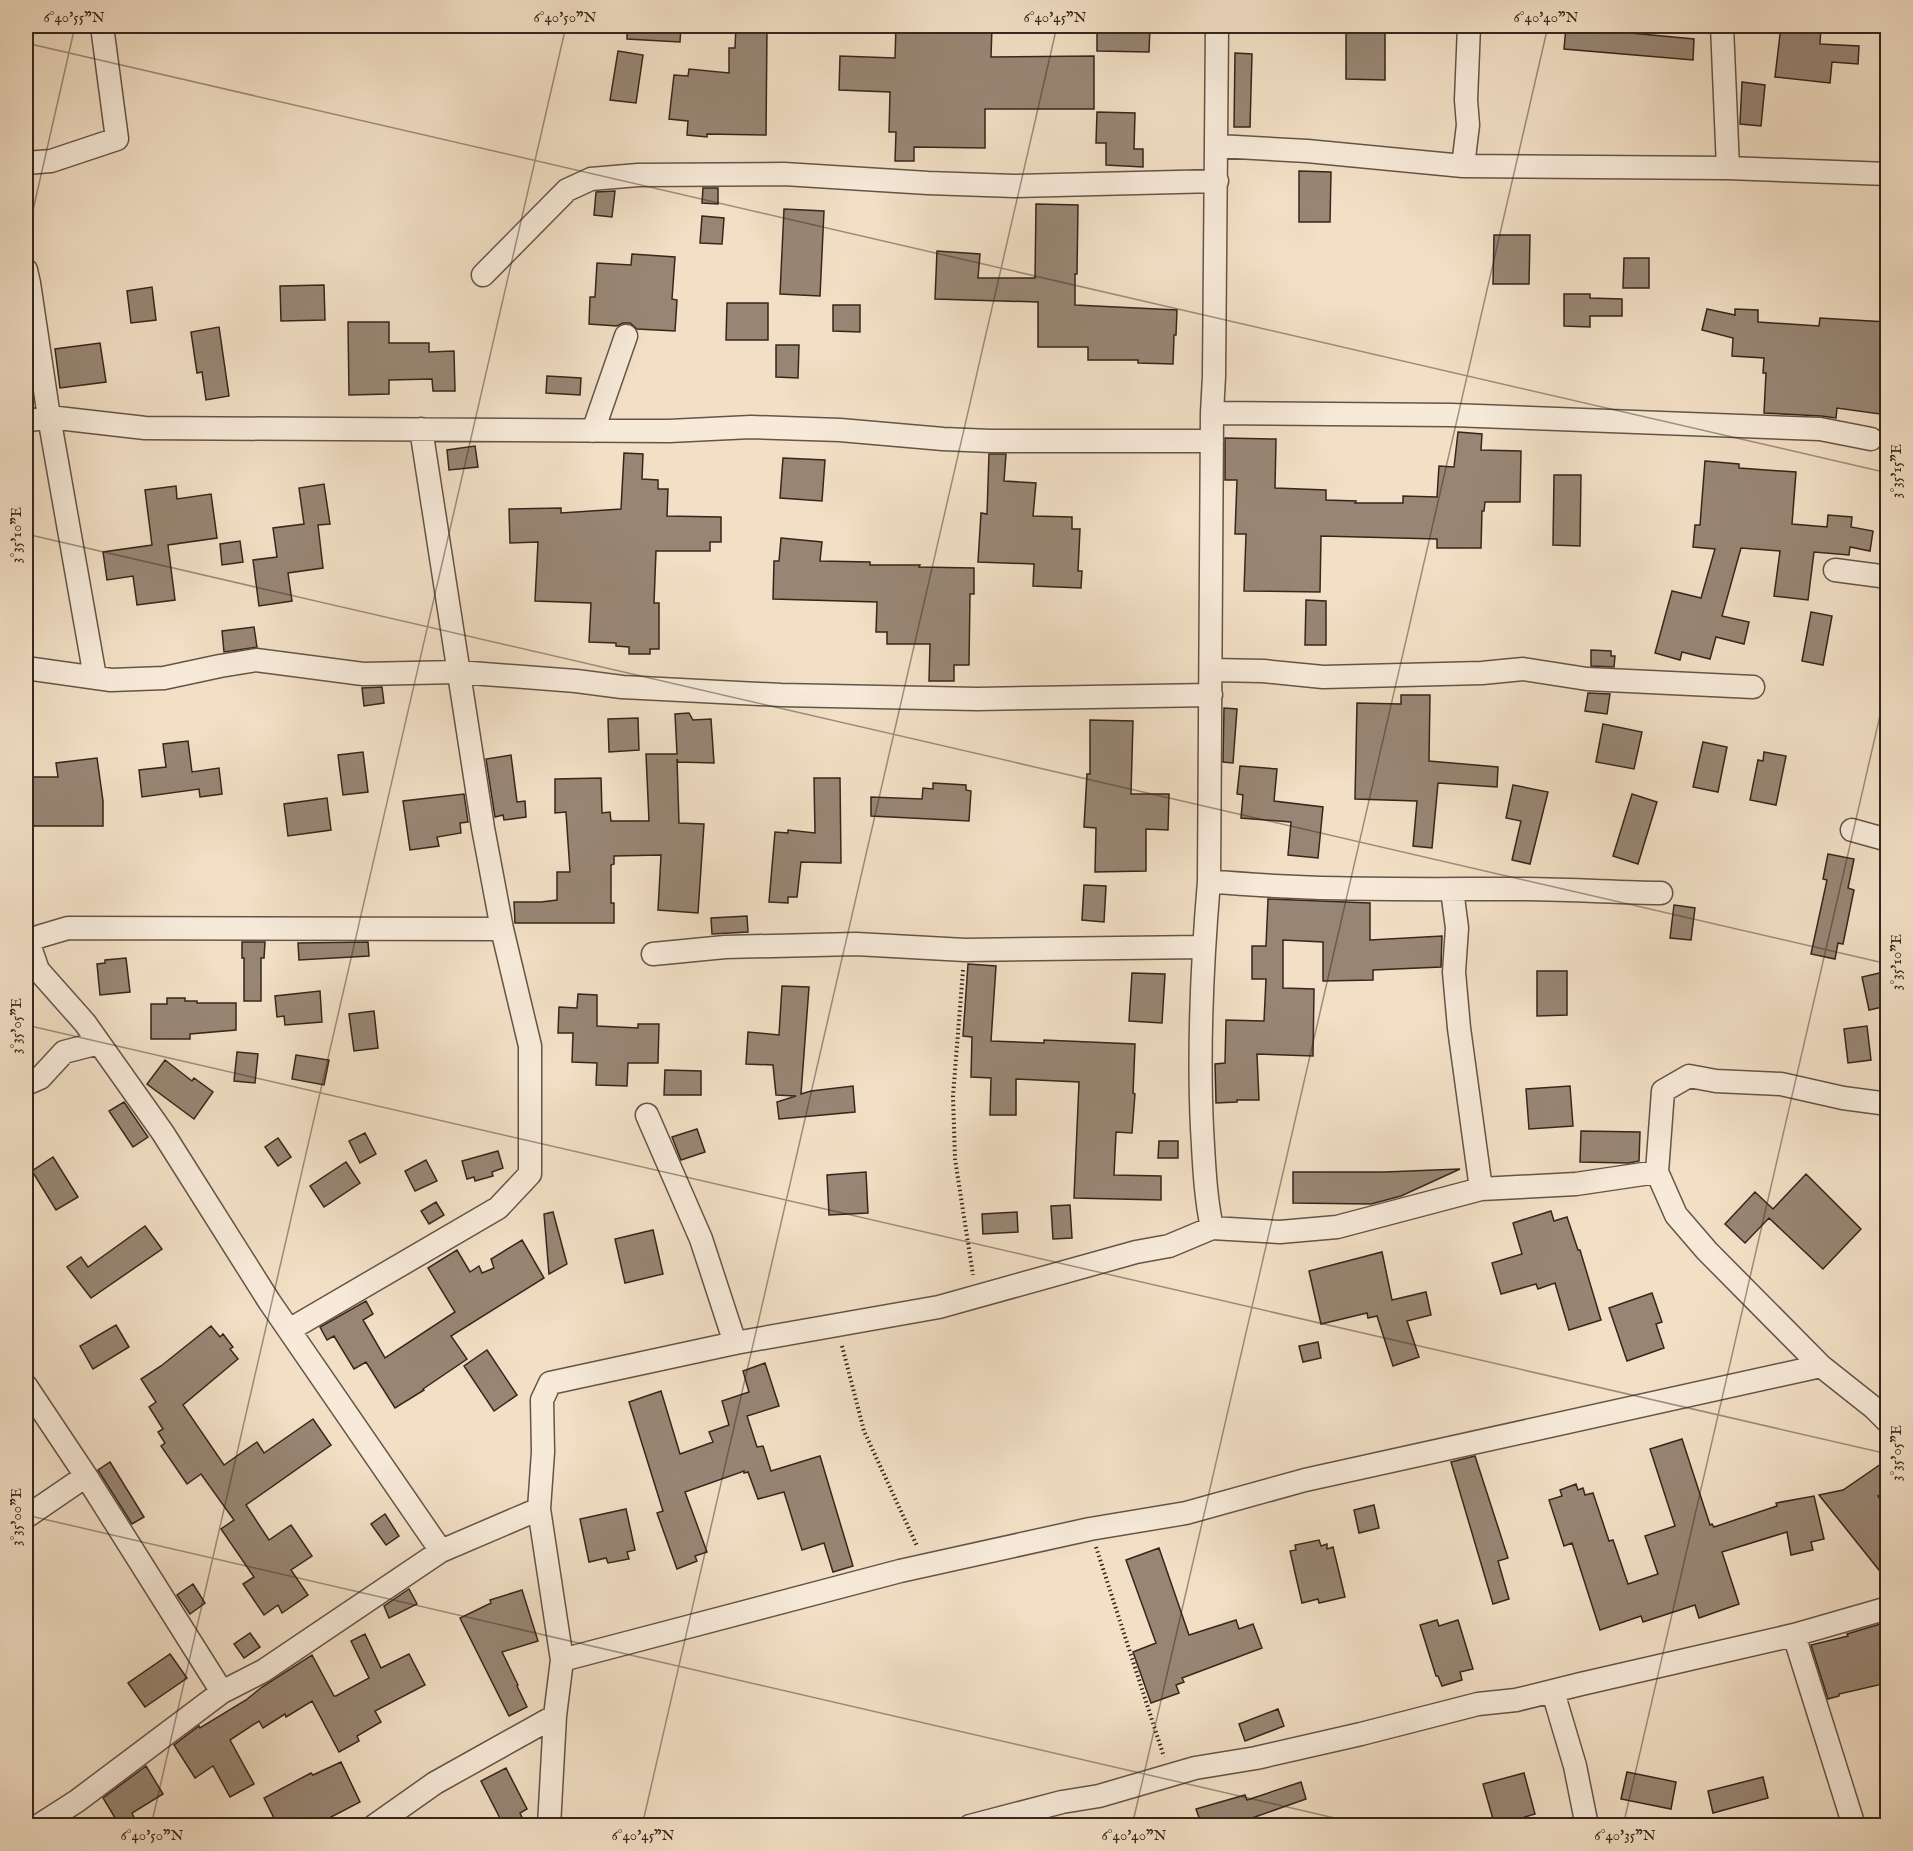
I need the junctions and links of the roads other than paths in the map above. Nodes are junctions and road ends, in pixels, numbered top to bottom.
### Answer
1 (102, 26) edge
2 (1217, 26) edge
3 (1469, 26) edge
4 (1722, 26) edge
5 (1218, 146) junction
6 (26, 163) edge
7 (1463, 166) junction
8 (1728, 168) junction
9 (1887, 174) edge
10 (1216, 181) junction
11 (26, 270) edge
12 (483, 275) dead end
13 (626, 336) dead end
14 (1212, 413) junction
15 (49, 417) junction
16 (26, 421) edge
17 (421, 429) junction
18 (593, 431) junction
19 (1871, 439) dead end
20 (1212, 441) junction
21 (1835, 570) dead end
22 (1887, 576) edge
23 (26, 668) edge
24 (1210, 669) junction
25 (458, 672) junction
26 (95, 677) junction
27 (1753, 687) dead end
28 (1211, 695) junction
29 (1852, 830) dead end
30 (1887, 840) edge
31 (1209, 880) junction
32 (1452, 890) junction
33 (1661, 893) dead end
34 (502, 929) junction
35 (1203, 947) junction
36 (652, 954) dead end
37 (99, 1043) junction
38 (26, 1084) edge
39 (1887, 1104) edge
40 (647, 1115) dead end
41 (1657, 1172) junction
42 (1481, 1189) junction
43 (1212, 1228) junction
44 (289, 1330) junction
45 (735, 1343) junction
46 (1821, 1366) junction
47 (26, 1386) edge
48 (1887, 1422) edge
49 (86, 1476) junction
50 (538, 1509) junction
51 (26, 1517) edge
52 (441, 1551) junction
53 (1887, 1608) edge
54 (1794, 1635) junction
55 (562, 1660) junction
56 (222, 1692) junction
57 (1553, 1692) junction
58 (555, 1716) junction
59 (38, 1826) edge
60 (374, 1826) edge
61 (549, 1826) edge
62 (970, 1826) edge
63 (1587, 1826) edge
64 (1854, 1826) edge

1 - 6 street
2 - 5 street
3 - 7 street
4 - 8 street
5 - 7 street
5 - 10 street
7 - 8 street
8 - 9 street
10 - 12 street
10 - 14 street
11 - 15 street
13 - 18 street
14 - 19 street
14 - 20 street
15 - 16 street
15 - 17 street
15 - 26 street
17 - 18 street
17 - 25 street
18 - 20 street
20 - 24 street
21 - 22 street
23 - 26 street
24 - 27 street
24 - 28 street
25 - 26 street
25 - 28 street
25 - 34 street
28 - 31 street
29 - 30 street
31 - 32 street
31 - 35 street
32 - 33 street
32 - 42 street
34 - 37 street
34 - 44 street
35 - 36 street
35 - 43 street
37 - 38 street
37 - 44 street
39 - 41 street
40 - 45 street
41 - 42 street
41 - 46 street
42 - 43 street
43 - 45 street
44 - 52 street
45 - 50 street
46 - 48 street
46 - 55 street
47 - 49 street
49 - 51 street
49 - 56 street
50 - 52 street
50 - 55 street
52 - 56 street
53 - 54 street
54 - 57 street
54 - 64 street
55 - 58 street
56 - 59 street
57 - 62 street
57 - 63 street
58 - 60 street
58 - 61 street

